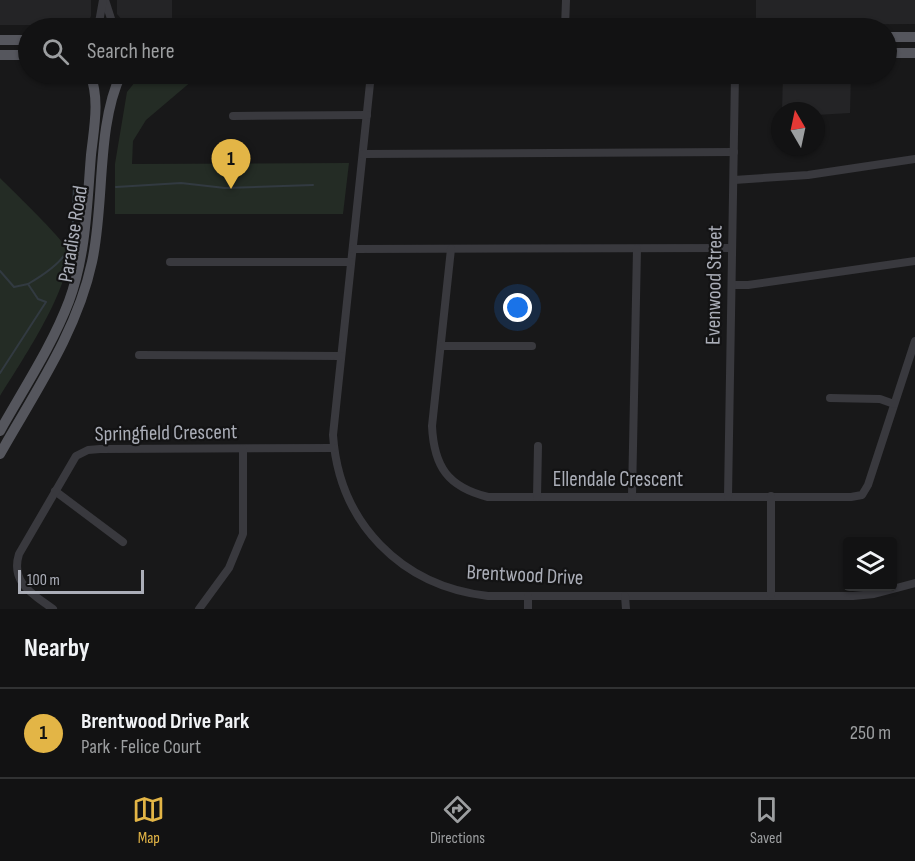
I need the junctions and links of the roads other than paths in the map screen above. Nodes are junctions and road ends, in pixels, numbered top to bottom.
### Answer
1 (104, 0) edge
2 (566, 0) edge
3 (100, 18) edge
4 (110, 18) edge
5 (565, 18) edge
6 (897, 37) edge
7 (915, 37) edge
8 (0, 40) edge
9 (18, 40) edge
10 (897, 53) edge
11 (915, 53) edge
12 (0, 55) edge
13 (18, 55) edge
14 (94, 84) edge
15 (117, 84) edge
16 (370, 84) edge
17 (735, 84) edge
18 (367, 115) junction
19 (233, 116) dead end
20 (734, 152) junction
21 (363, 154) junction
22 (915, 159) edge
23 (734, 180) junction
24 (732, 248) junction
25 (353, 249) junction
26 (451, 249) junction
27 (637, 249) junction
28 (915, 261) edge
29 (170, 262) dead end
30 (351, 262) junction
31 (732, 285) junction
32 (915, 341) edge
33 (442, 346) junction
34 (532, 346) dead end
35 (139, 355) dead end
36 (341, 356) junction
37 (830, 398) dead end
38 (894, 404) junction
39 (0, 431) edge
40 (538, 446) dead end
41 (334, 448) junction
42 (243, 449) junction
43 (0, 454) edge
44 (55, 491) junction
45 (537, 496) junction
46 (632, 496) junction
47 (771, 496) junction
48 (728, 497) junction
49 (123, 542) dead end
50 (915, 582) edge
51 (771, 595) junction
52 (528, 596) junction
53 (626, 596) junction
54 (53, 609) edge
55 (199, 609) edge
56 (528, 609) edge
57 (626, 609) edge

1 - 3 street
1 - 4 street
2 - 5 street
6 - 7 main road
8 - 9 main road
10 - 11 main road
12 - 13 main road
14 - 39 main road, Paradise Road
15 - 43 main road, Paradise Road
16 - 18 street, Brentwood Drive
17 - 20 street, Evenwood Street
18 - 19 street
18 - 21 street, Brentwood Drive
20 - 21 street
20 - 23 street, Evenwood Street
21 - 25 street, Brentwood Drive
22 - 23 street
23 - 24 street, Evenwood Street
24 - 27 street
24 - 31 street, Evenwood Street
25 - 26 street
25 - 30 street, Brentwood Drive
26 - 27 street
26 - 33 street, Ellendale Crescent
27 - 46 street
28 - 31 street
29 - 30 street
30 - 36 street, Brentwood Drive
31 - 48 street, Evenwood Street
32 - 38 street, Ellendale Crescent
33 - 34 street
33 - 45 street, Ellendale Crescent
35 - 36 street
36 - 41 street, Brentwood Drive
37 - 38 street
38 - 47 street, Ellendale Crescent
40 - 45 street
41 - 42 street, Springfield Crescent
41 - 52 street, Brentwood Drive
42 - 44 street, Springfield Crescent
42 - 55 street
44 - 49 street
44 - 54 street, Springfield Crescent
45 - 46 street, Ellendale Crescent
46 - 48 street, Ellendale Crescent
47 - 48 street, Ellendale Crescent
47 - 51 street
50 - 51 street, Brentwood Drive
51 - 53 street, Brentwood Drive
52 - 53 street, Brentwood Drive
52 - 56 street
53 - 57 street

